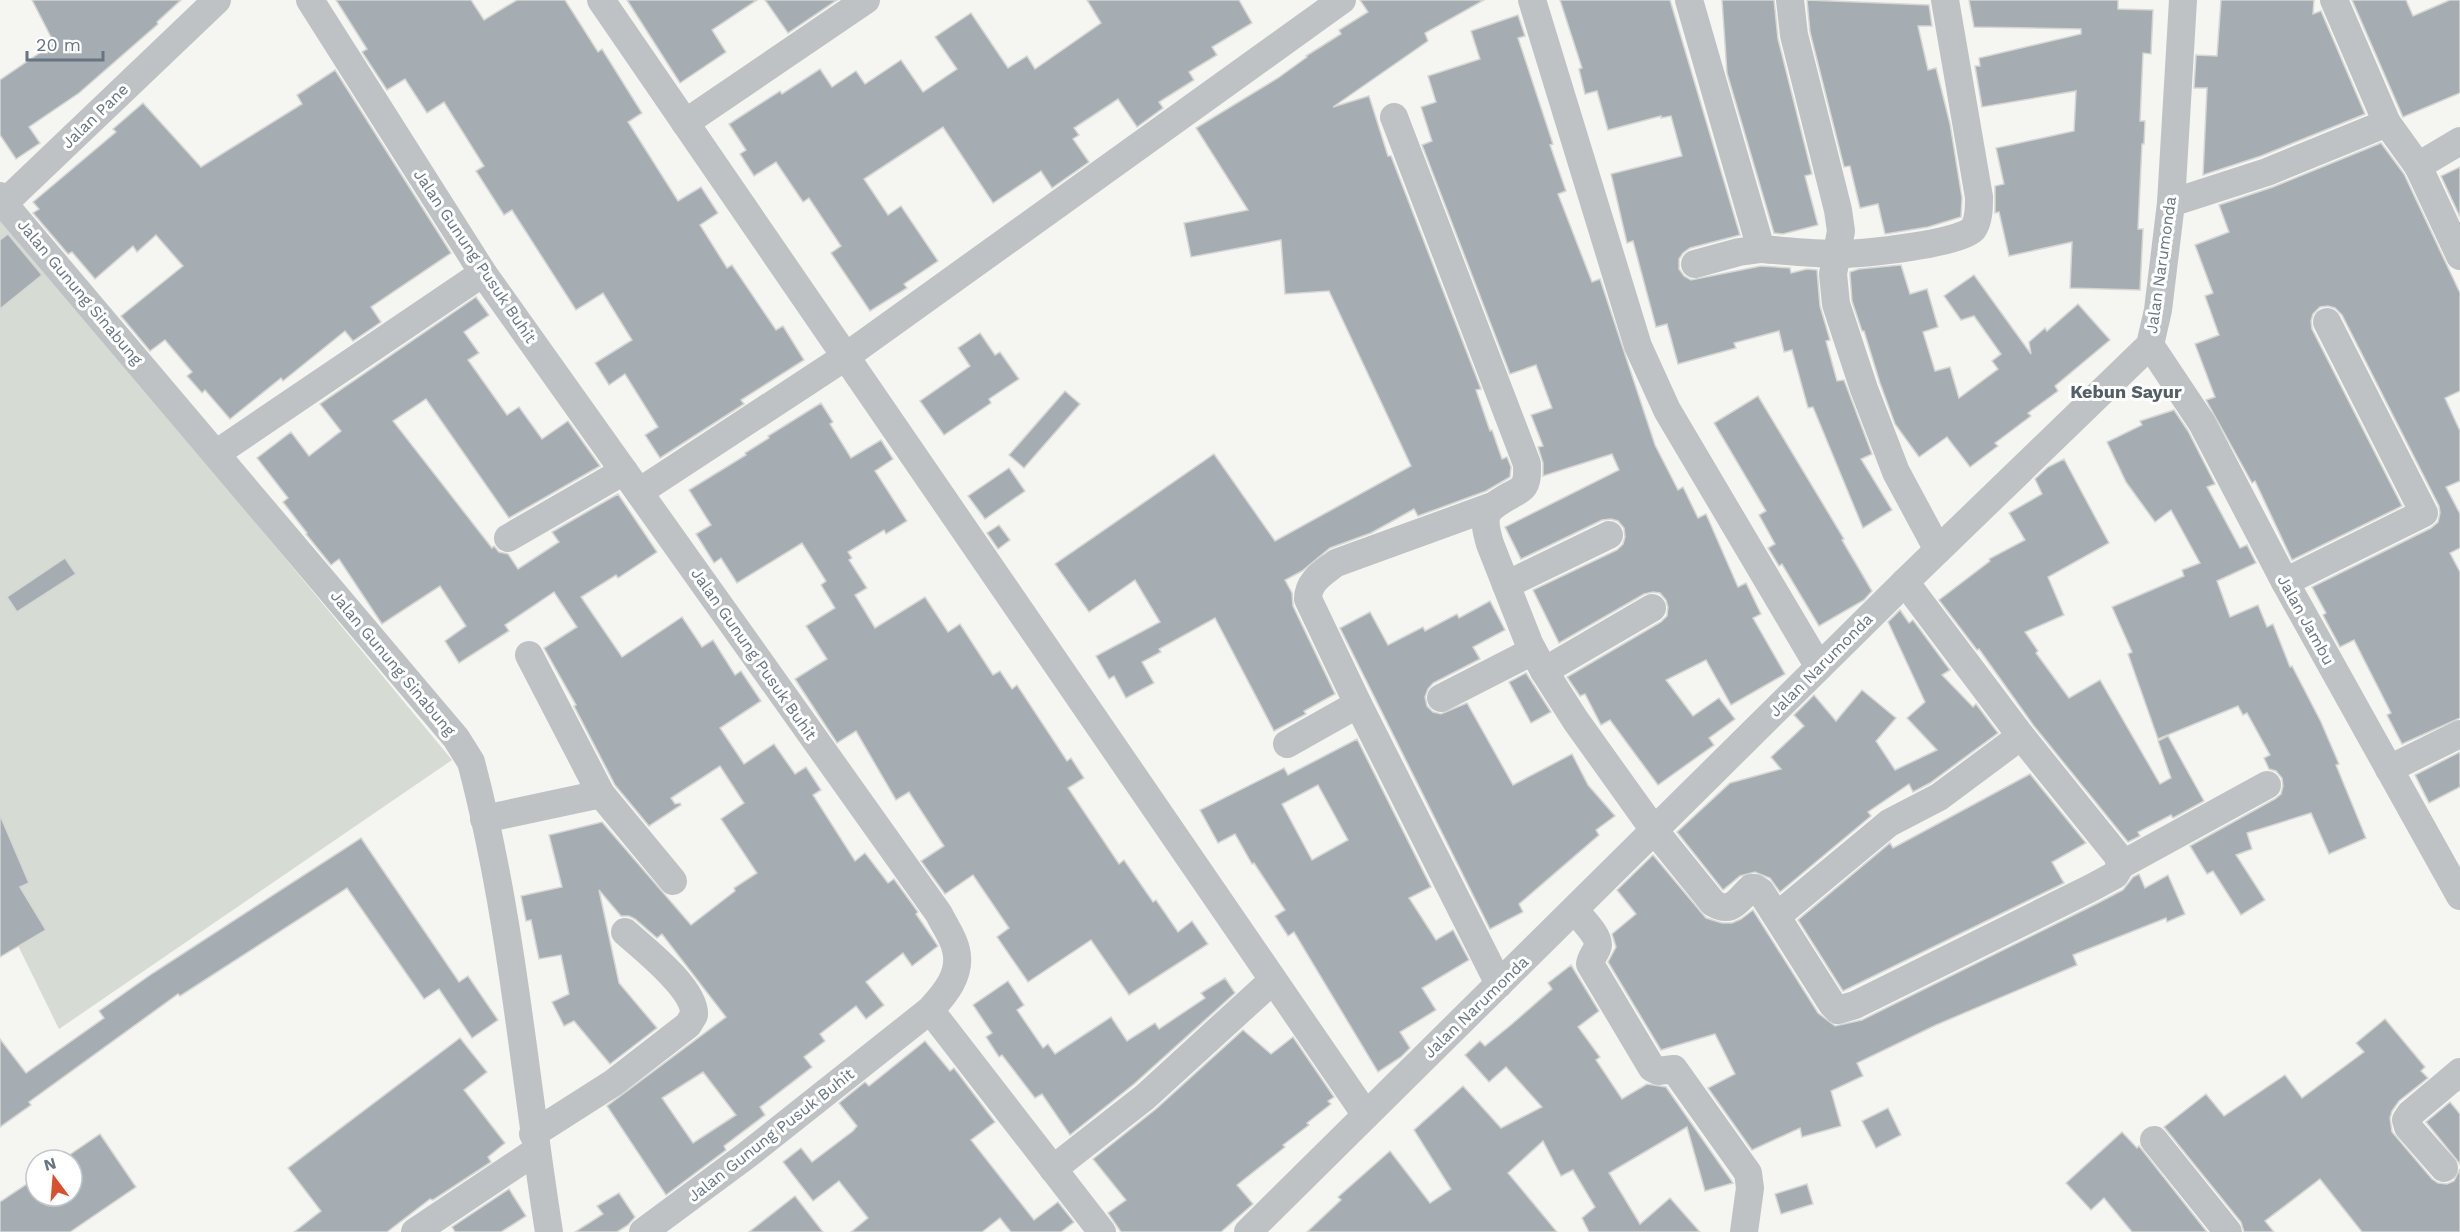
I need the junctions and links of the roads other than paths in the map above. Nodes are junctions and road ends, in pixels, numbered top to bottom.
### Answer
1 (217, 0) edge
2 (310, 0) edge
3 (601, 0) edge
4 (866, 0) edge
5 (1342, 0) edge
6 (1532, 0) edge
7 (1689, 0) edge
8 (1790, 0) edge
9 (1946, 0) edge
10 (2183, 0) edge
11 (2334, 0) edge
12 (1394, 117) dead end
13 (685, 123) junction
14 (2387, 123) junction
15 (2460, 141) edge
16 (2418, 166) junction
17 (1, 202) edge
18 (2171, 203) junction
19 (1761, 249) junction
20 (1837, 254) junction
21 (2460, 256) edge
22 (1695, 264) dead end
23 (483, 273) junction
24 (2327, 322) dead end
25 (2150, 345) junction
26 (845, 357) junction
27 (217, 453) junction
28 (632, 481) junction
29 (1490, 507) junction
30 (1609, 535) dead end
31 (508, 538) dead end
32 (1938, 550) junction
33 (1905, 582) junction
34 (2285, 582) junction
35 (1506, 585) junction
36 (1652, 608) dead end
37 (529, 655) dead end
38 (1539, 661) junction
39 (1819, 667) junction
40 (1441, 698) dead end
41 (1358, 704) junction
42 (2460, 734) edge
43 (2021, 736) junction
44 (1287, 744) dead end
45 (2389, 769) junction
46 (2267, 784) dead end
47 (602, 794) junction
48 (484, 819) junction
49 (1654, 830) junction
50 (2121, 865) junction
51 (673, 881) dead end
52 (2460, 896) edge
53 (1575, 910) junction
54 (1777, 916) junction
55 (625, 932) dead end
56 (1273, 980) junction
57 (1499, 984) junction
58 (930, 1010) junction
59 (2460, 1072) edge
60 (1366, 1115) junction
61 (2154, 1140) dead end
62 (534, 1143) junction
63 (2444, 1168) dead end
64 (1053, 1169) junction
65 (415, 1232) edge
66 (549, 1232) edge
67 (643, 1232) edge
68 (1102, 1232) edge
69 (1248, 1232) edge
70 (1744, 1232) edge
71 (2228, 1232) edge

1 - 17 street, Jalan Pane
2 - 23 street, Jalan Gunung Pusuk Buhit
3 - 13 street
4 - 13 street
5 - 26 street
6 - 39 street
7 - 19 street
8 - 20 street
9 - 20 street
10 - 18 street, Jalan Narumonda
11 - 14 street
12 - 29 street
13 - 26 street
14 - 16 street
14 - 18 street
15 - 16 street
16 - 21 street
17 - 27 street, Jalan Gunung Sinabung
18 - 25 street, Jalan Narumonda
19 - 20 street
19 - 22 street
20 - 32 street
23 - 27 street
23 - 28 street, Jalan Gunung Pusuk Buhit
24 - 34 street
25 - 32 street, Jalan Narumonda
25 - 34 street, Jalan Jambu
26 - 28 street
26 - 56 street
27 - 48 street, Jalan Gunung Sinabung
28 - 31 street
28 - 58 street, Jalan Gunung Pusuk Buhit
29 - 35 street
29 - 41 street
30 - 35 street
32 - 33 street, Jalan Narumonda
33 - 39 street, Jalan Narumonda
33 - 43 street
34 - 45 street, Jalan Jambu
35 - 38 street
36 - 38 street
37 - 47 street
38 - 40 street
38 - 49 street
39 - 49 street, Jalan Narumonda
41 - 44 street
41 - 57 street
42 - 45 street
43 - 50 street
43 - 54 street
45 - 52 street, Jalan Jambu
46 - 50 street
47 - 48 street
47 - 51 street
48 - 62 street, Jalan Gunung Sinabung
49 - 53 street, Jalan Narumonda
49 - 54 street
50 - 54 street
53 - 57 street, Jalan Narumonda
53 - 70 street
55 - 62 street
56 - 60 street
56 - 64 street
57 - 60 street, Jalan Narumonda
58 - 64 street
58 - 67 street, Jalan Gunung Pusuk Buhit
59 - 63 street
60 - 69 street, Jalan Narumonda
61 - 71 street
62 - 65 street
62 - 66 street, Jalan Gunung Sinabung
64 - 68 street

